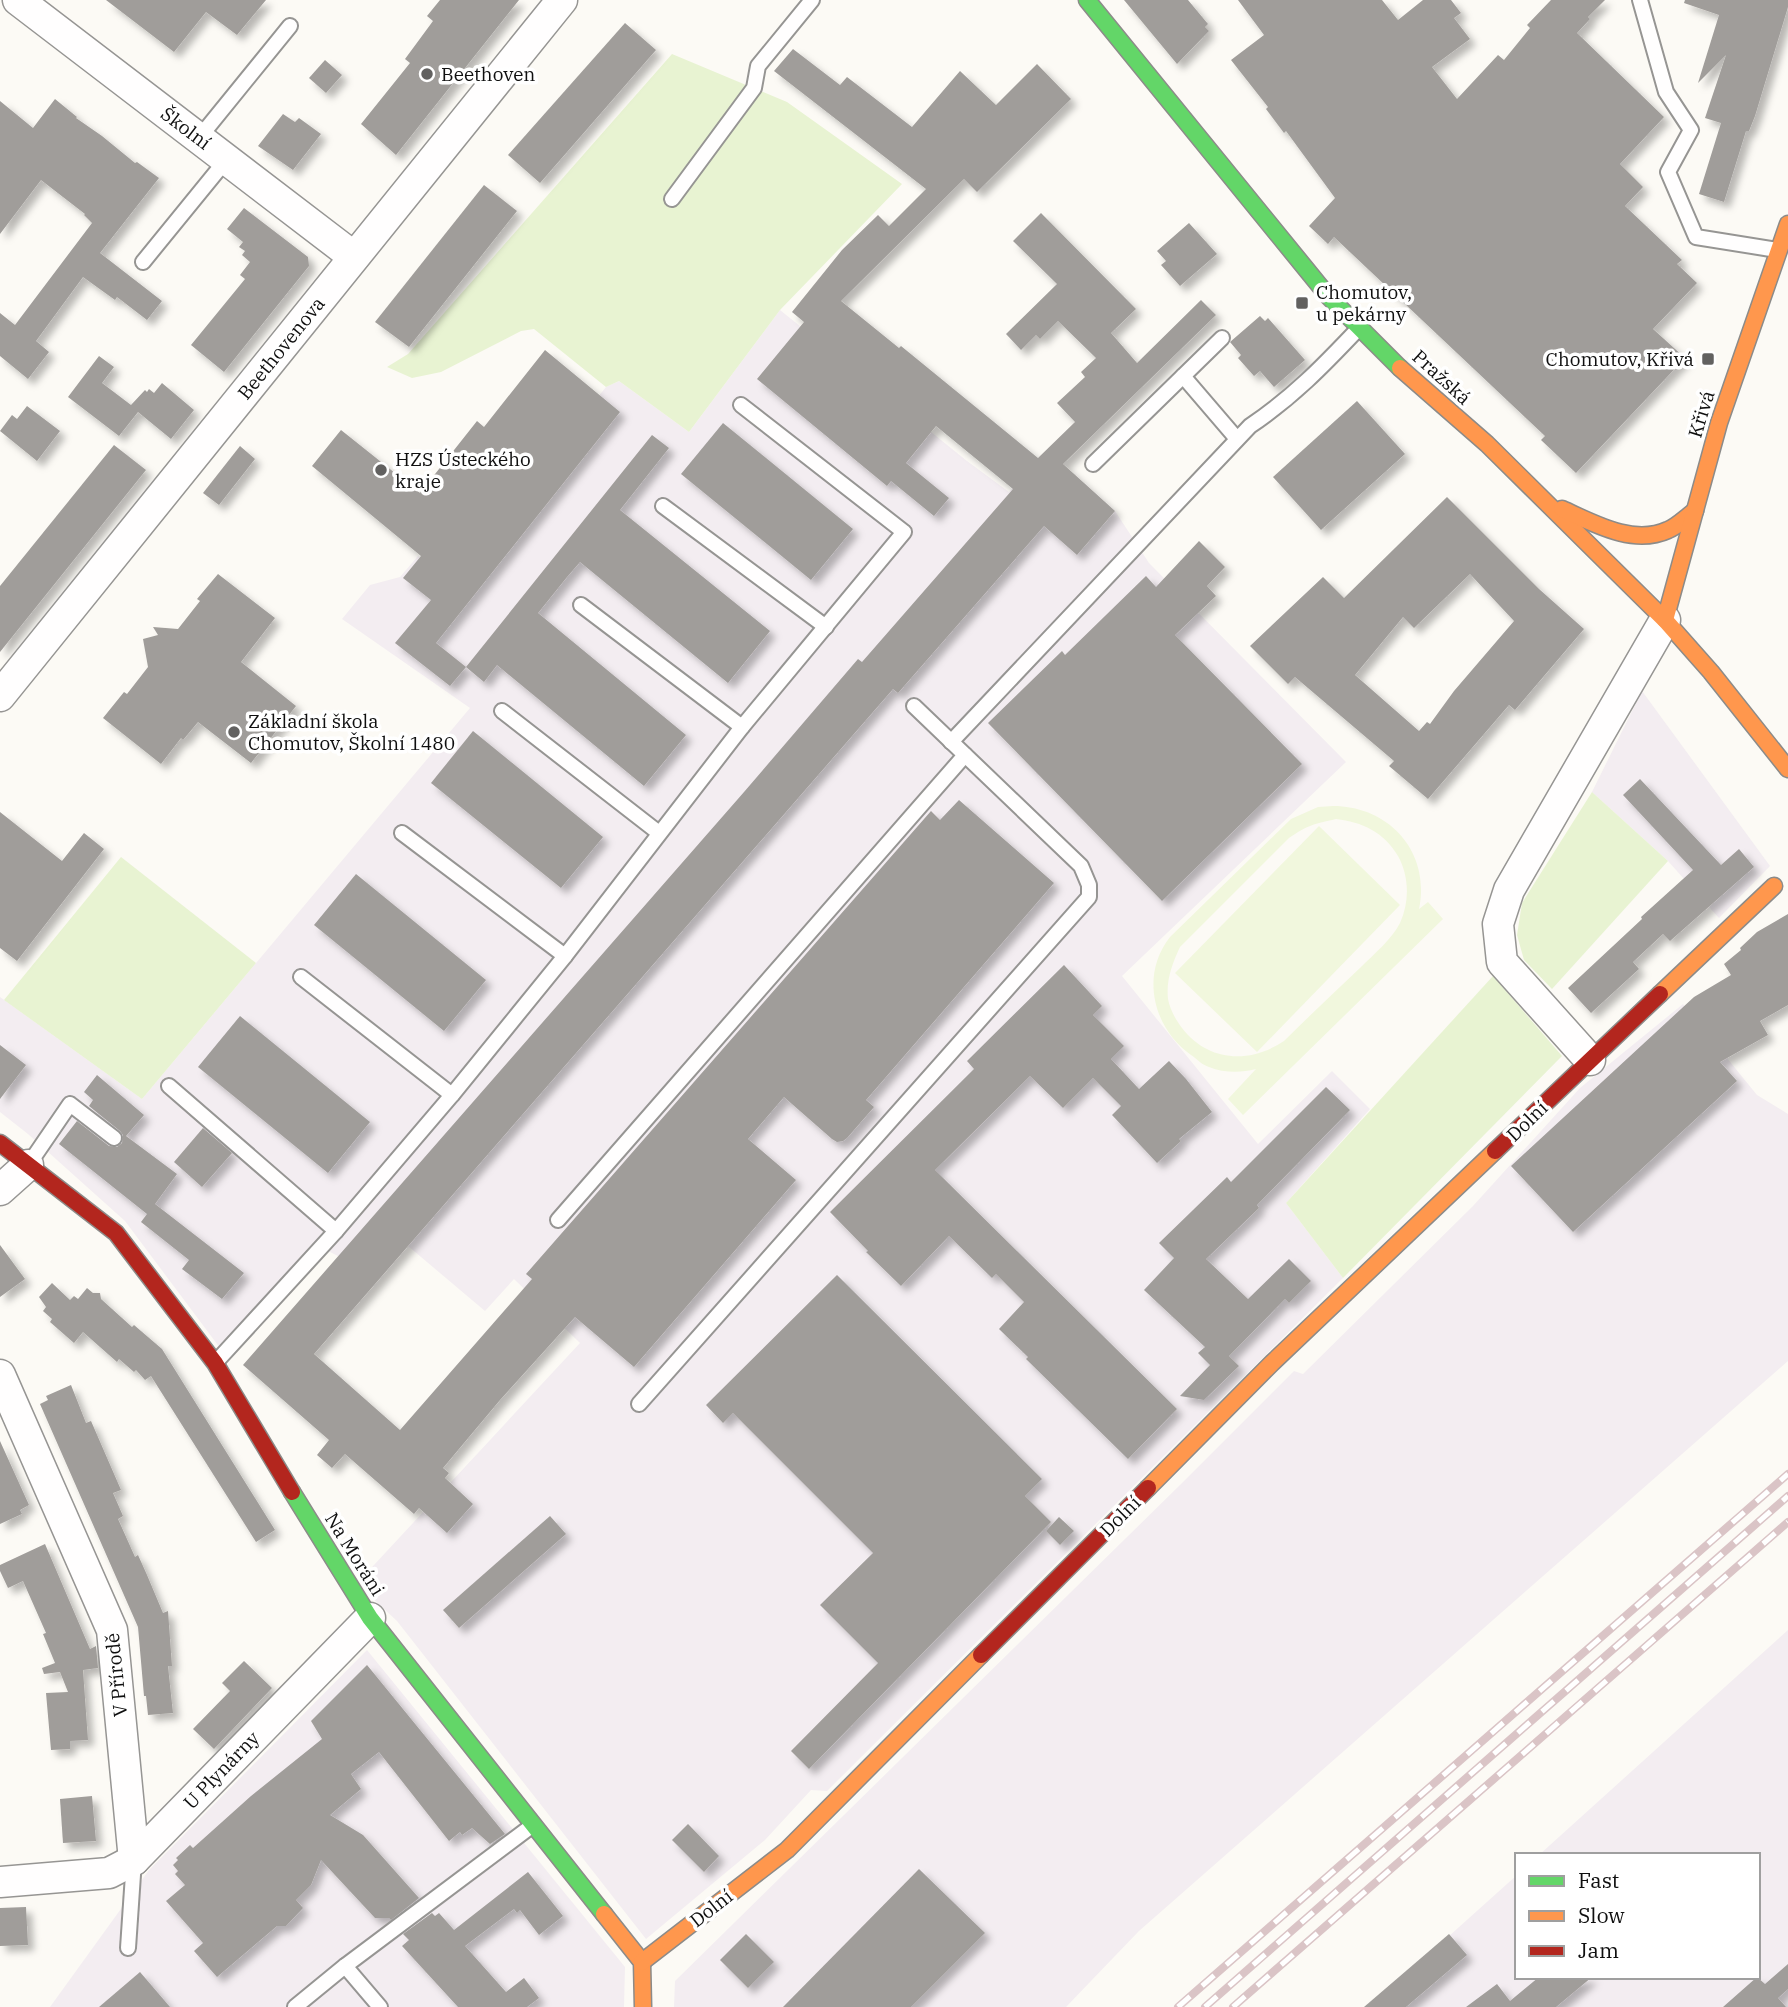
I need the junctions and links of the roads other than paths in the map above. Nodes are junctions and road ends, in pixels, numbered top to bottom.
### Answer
1 (18, 0) edge
2 (562, 0) edge
3 (812, 0) edge
4 (1087, 0) edge
5 (1640, 0) edge
6 (290, 26) dead end
7 (200, 138) junction
8 (227, 159) junction
9 (672, 199) dead end
10 (1788, 225) edge
11 (1779, 250) junction
12 (354, 257) junction
13 (143, 262) dead end
14 (1359, 328) junction
15 (1222, 338) dead end
16 (1184, 376) junction
17 (741, 405) dead end
18 (1237, 439) junction
19 (1093, 464) dead end
20 (1546, 502) junction
21 (663, 506) dead end
22 (1695, 511) junction
23 (581, 605) dead end
24 (1665, 620) junction
25 (825, 627) junction
26 (0, 696) edge
27 (914, 706) dead end
28 (502, 711) dead end
29 (742, 727) junction
30 (951, 742) junction
31 (965, 755) junction
32 (1788, 769) edge
33 (402, 833) dead end
34 (659, 833) junction
35 (1774, 886) dead end
36 (565, 956) junction
37 (301, 977) dead end
38 (1590, 1060) junction
39 (169, 1086) dead end
40 (452, 1095) junction
41 (114, 1138) dead end
42 (0, 1143) edge
43 (28, 1165) junction
44 (0, 1190) edge
45 (558, 1220) dead end
46 (336, 1231) junction
47 (215, 1363) junction
48 (0, 1375) edge
49 (639, 1404) dead end
50 (370, 1618) junction
51 (534, 1824) junction
52 (134, 1860) junction
53 (0, 1882) edge
54 (128, 1948) dead end
55 (642, 1962) junction
56 (345, 1966) junction
57 (295, 2007) edge
58 (380, 2007) edge
59 (643, 2007) edge

1 - 7 street, Školní
2 - 12 street, Beethovenova
3 - 9 lane
4 - 14 street, Pražská
5 - 11 lane
6 - 7 lane
7 - 8 street, Školní
8 - 12 street, Školní
8 - 13 lane
10 - 11 street, Křivá
11 - 22 street, Křivá
12 - 26 street, Beethovenova
14 - 18 lane
14 - 20 street, Pražská
15 - 16 lane
16 - 18 lane
16 - 19 lane
17 - 25 lane
18 - 30 lane
20 - 22 street
20 - 24 street, Pražská
21 - 25 lane
22 - 24 street, Křivá
23 - 29 lane
24 - 32 street, Pražská
24 - 38 street
25 - 29 lane
27 - 30 lane
28 - 34 lane
29 - 34 lane
30 - 31 lane
31 - 45 lane
31 - 49 lane
33 - 36 lane
34 - 36 lane
35 - 38 street, Dolní
36 - 40 lane
37 - 40 lane
38 - 55 street, Dolní
39 - 46 lane
40 - 46 lane
41 - 43 lane
42 - 43 street, Na Moráni
43 - 44 street
43 - 47 street, Na Moráni
46 - 47 lane
47 - 50 street, Na Moráni
48 - 52 street, V Přírodě
50 - 51 street, Na Moráni
50 - 52 street, U Plynárny
51 - 55 street, Na Moráni
51 - 56 lane
52 - 53 street
52 - 54 lane
55 - 59 street
56 - 57 lane
56 - 58 lane

